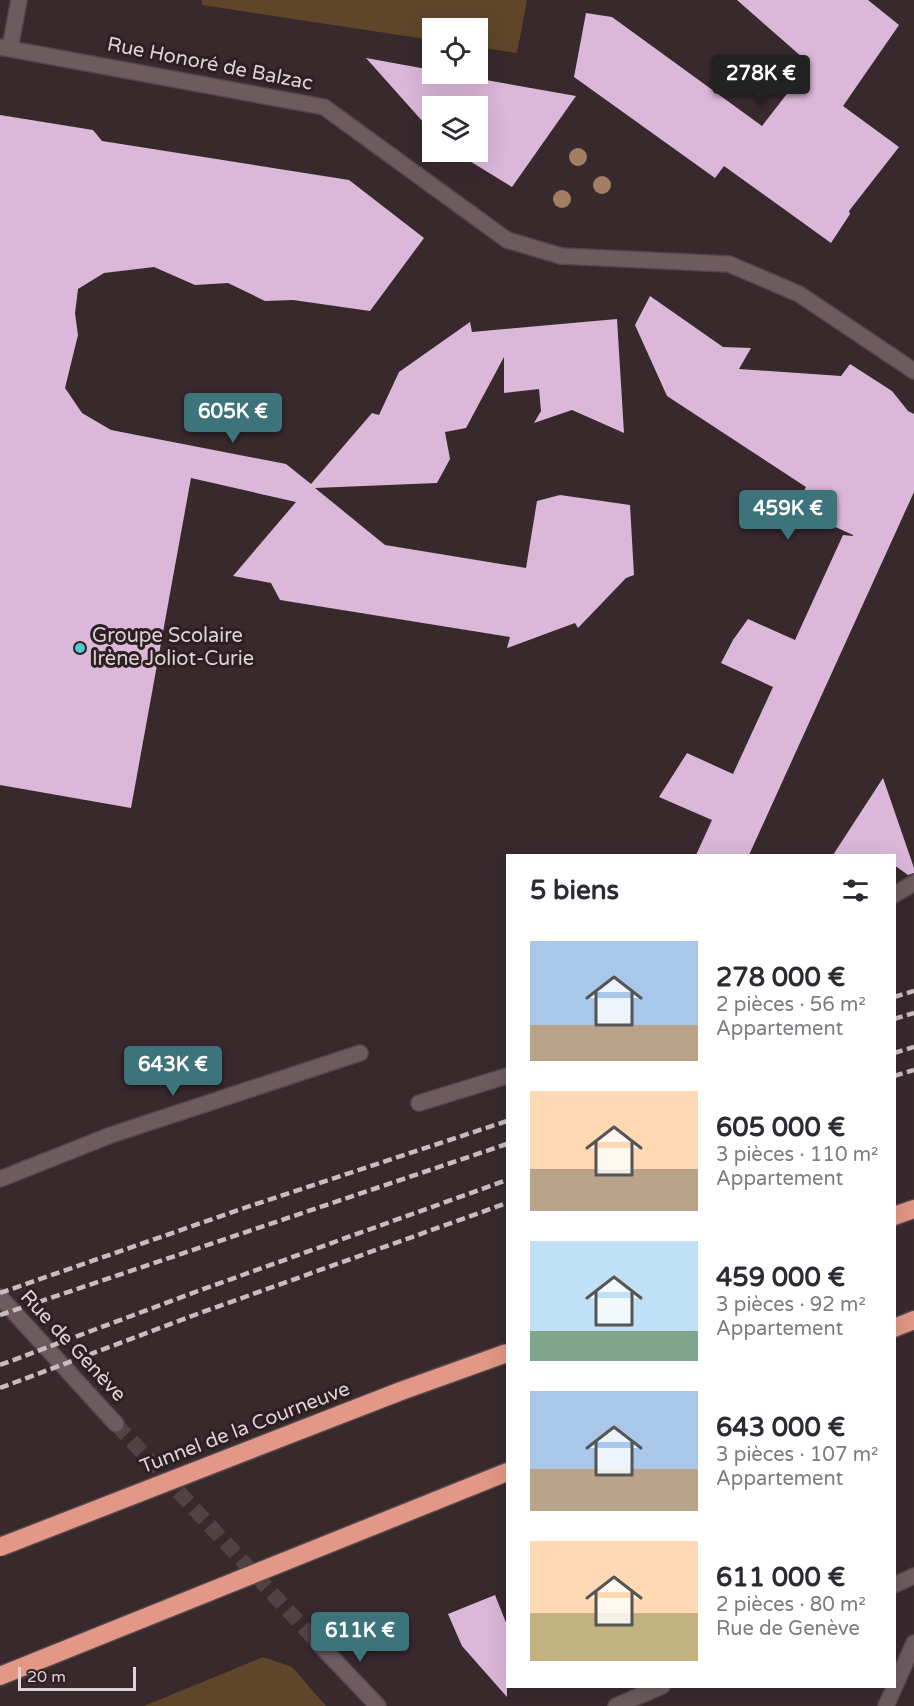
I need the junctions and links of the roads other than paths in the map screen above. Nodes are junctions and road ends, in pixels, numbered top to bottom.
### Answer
1 (19, 0) edge
2 (5, 47) edge
3 (914, 371) edge
4 (914, 884) edge
5 (896, 894) edge
6 (360, 1053) dead end
7 (506, 1076) edge
8 (419, 1103) dead end
9 (0, 1179) edge
10 (914, 1209) edge
11 (896, 1215) edge
12 (0, 1297) edge
13 (914, 1320) edge
14 (896, 1327) edge
15 (506, 1353) edge
16 (116, 1424) tunnel mouth
17 (506, 1472) edge
18 (0, 1547) edge
19 (914, 1576) edge
20 (896, 1584) edge
21 (318, 1643) tunnel mouth
22 (914, 1643) edge
23 (0, 1676) edge
24 (896, 1684) edge
25 (657, 1688) edge
26 (894, 1688) edge
27 (378, 1706) edge
28 (616, 1706) edge
29 (886, 1706) edge

1 - 2 street
2 - 3 street, Rue Honoré de Balzac
4 - 5 street
6 - 9 street
7 - 8 street
10 - 11 highway
12 - 16 street, Rue de Genève
13 - 14 highway
15 - 18 highway, Tunnel de la Courneuve, bridge
17 - 23 highway
19 - 20 street
21 - 27 street
22 - 24 street
25 - 28 street
26 - 29 street

